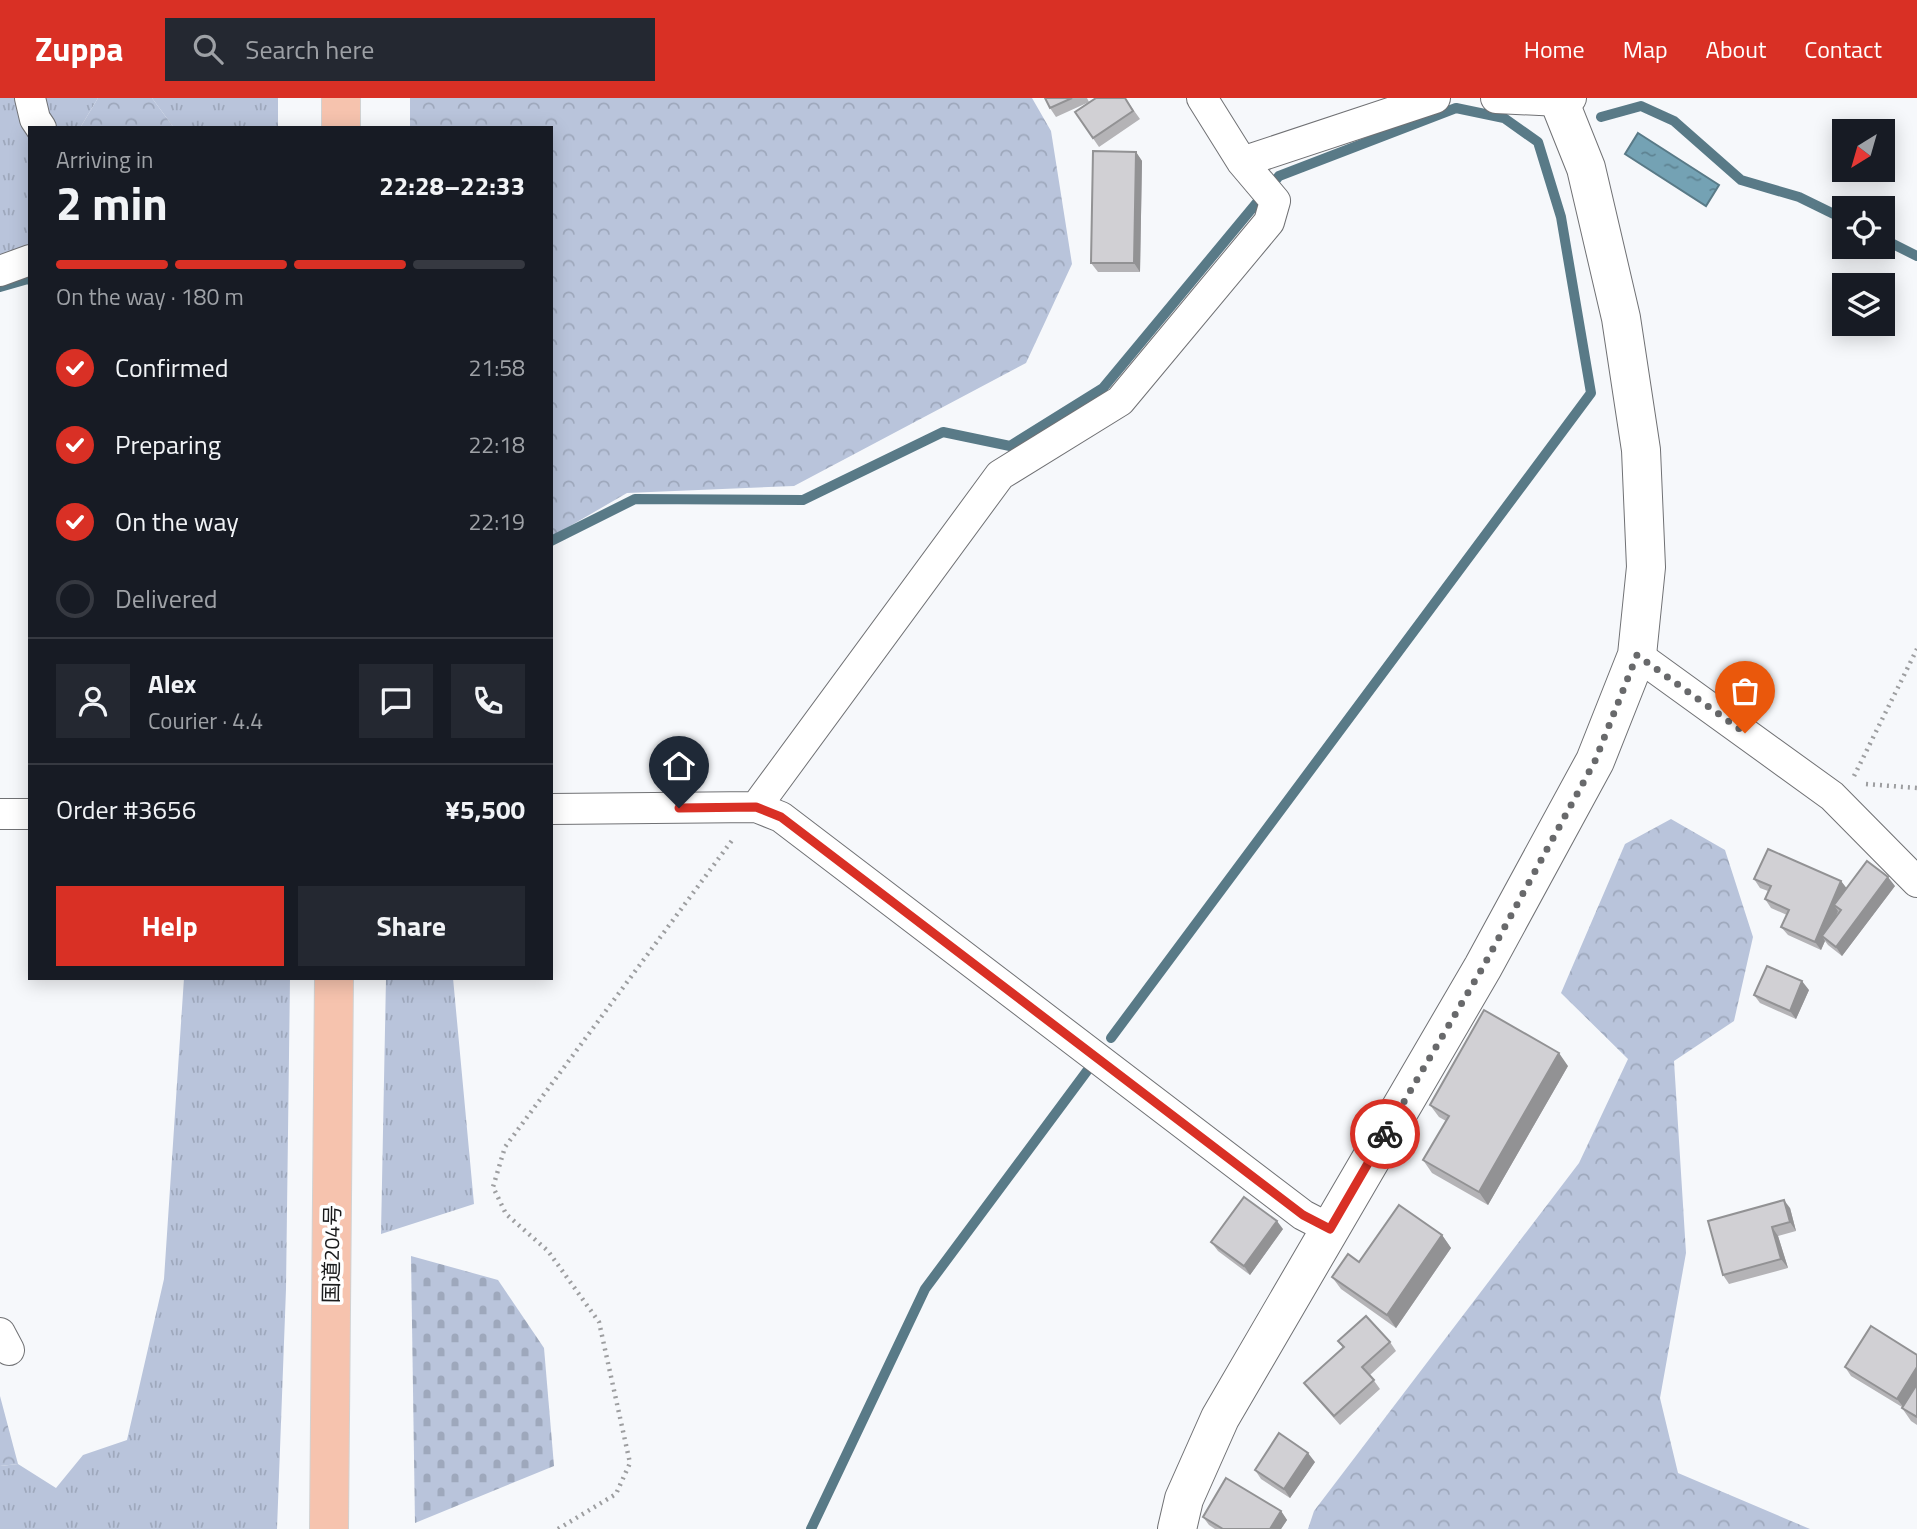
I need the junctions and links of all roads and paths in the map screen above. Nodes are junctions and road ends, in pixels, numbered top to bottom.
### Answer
1 (30, 98) edge
2 (341, 98) edge
3 (1202, 98) edge
4 (1435, 98) edge
5 (1496, 98) edge
6 (1563, 99) edge
7 (40, 126) edge
8 (341, 126) edge
9 (1258, 181) junction
10 (28, 261) edge
11 (0, 271) edge
12 (1917, 649) edge
13 (1637, 655) junction
14 (1841, 789) junction
15 (1917, 789) edge
16 (756, 807) junction
17 (553, 809) edge
18 (0, 814) edge
19 (28, 814) edge
20 (1917, 882) edge
21 (334, 980) edge
22 (1330, 1229) junction
23 (329, 1529) edge
24 (558, 1529) edge
25 (1177, 1529) edge

1 - 7 street
2 - 8 highway
3 - 9 street
4 - 9 street
5 - 6 street
6 - 13 street
9 - 16 street
10 - 11 street
12 - 14 path
13 - 14 street
13 - 22 street
14 - 15 path
14 - 20 street
16 - 17 street
16 - 22 street
16 - 24 path
18 - 19 street
21 - 23 highway, 国道204号
22 - 25 street

